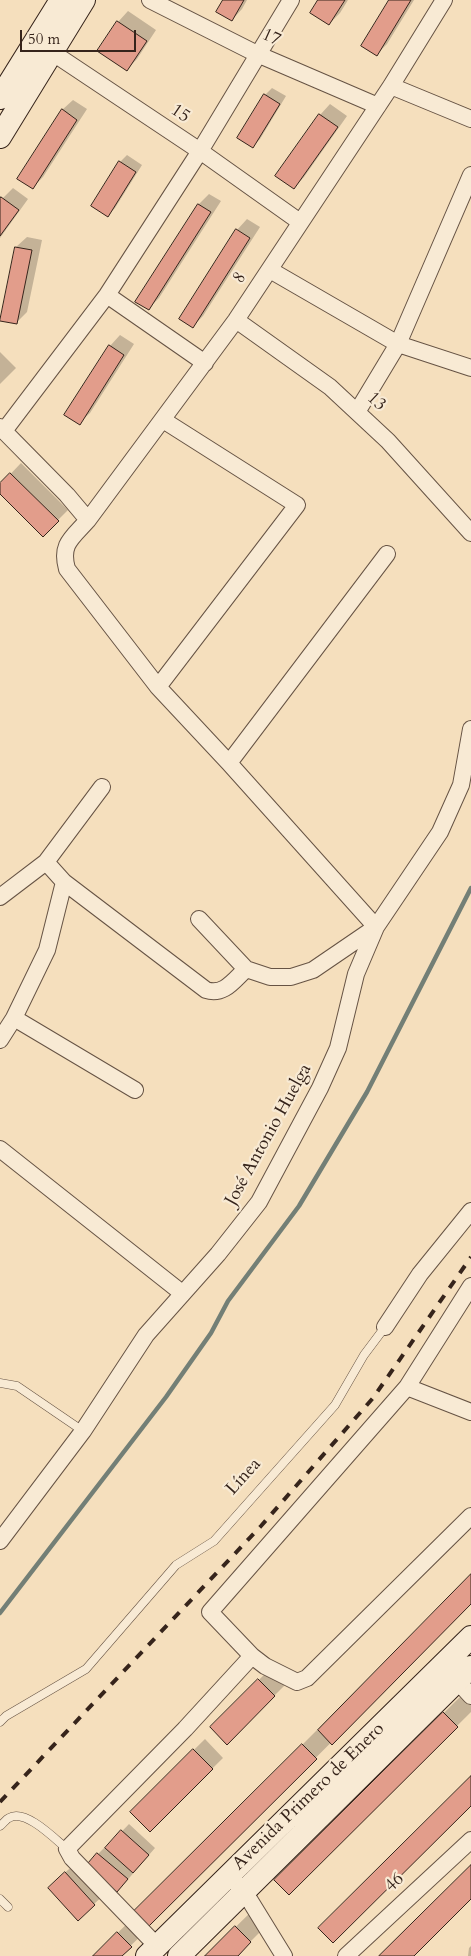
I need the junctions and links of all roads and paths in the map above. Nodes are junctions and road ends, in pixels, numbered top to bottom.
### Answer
1 (61, 0) edge
2 (84, 0) edge
3 (150, 0) edge
4 (290, 0) edge
5 (444, 0) edge
6 (44, 47) junction
7 (257, 54) junction
8 (391, 86) junction
9 (0, 98) edge
10 (378, 106) junction
11 (471, 118) edge
12 (0, 137) edge
13 (200, 151) junction
14 (471, 175) edge
15 (300, 222) junction
16 (270, 270) junction
17 (107, 295) junction
18 (236, 320) junction
19 (398, 344) junction
20 (205, 363) junction
21 (471, 368) edge
22 (357, 412) junction
23 (163, 420) junction
24 (2, 429) edge
25 (88, 520) junction
26 (471, 533) edge
27 (387, 554) dead end
28 (158, 687) junction
29 (471, 729) edge
30 (229, 763) junction
31 (102, 787) dead end
32 (46, 862) junction
33 (64, 882) junction
34 (0, 897) edge
35 (199, 919) dead end
36 (376, 927) junction
37 (246, 969) junction
38 (14, 1018) junction
39 (0, 1040) edge
40 (134, 1090) dead end
41 (0, 1149) edge
42 (471, 1211) edge
43 (471, 1286) edge
44 (182, 1293) junction
45 (385, 1327) joint
46 (0, 1383) edge
47 (407, 1387) junction
48 (471, 1412) edge
49 (83, 1431) junction
50 (471, 1516) edge
51 (0, 1540) edge
52 (471, 1637) edge
53 (252, 1656) junction
54 (461, 1678) edge
55 (0, 1722) edge
56 (0, 1826) edge
57 (471, 1840) edge
58 (67, 1848) junction
59 (236, 1883) junction
60 (0, 1899) edge
61 (8, 1907) dead end
62 (152, 1951) edge
63 (179, 1956) edge
64 (284, 1956) edge
65 (346, 1956) edge

1 - 6 street
2 - 6 street
3 - 7 street, 17
4 - 7 street
5 - 8 street, 8
6 - 9 street
6 - 12 street
6 - 13 street, 15
7 - 10 street, 17
7 - 13 street
8 - 10 street, 8
8 - 11 street
10 - 15 street, 8
13 - 15 street, 15
13 - 17 street
14 - 19 street
15 - 16 street, 8
16 - 18 street, 8
16 - 19 street
17 - 20 street
17 - 24 street
18 - 20 street, 8
18 - 22 street, 13
19 - 21 street
19 - 22 street
20 - 23 street, 8
22 - 26 street, 13
23 - 25 street, 8
23 - 28 street
24 - 25 street
25 - 28 street, 8
27 - 30 street
28 - 30 street
29 - 36 street, José Antonio Huelga
30 - 36 street
31 - 32 street
32 - 33 street
32 - 34 street
33 - 37 street
33 - 38 street
35 - 37 street
36 - 37 street
36 - 44 street, José Antonio Huelga
38 - 39 street
38 - 40 street
41 - 44 street
42 - 45 street, Línea
43 - 47 street
44 - 49 street, José Antonio Huelga
45 - 55 lane, Línea
46 - 49 lane
47 - 48 street
47 - 53 street
49 - 51 street, José Antonio Huelga
50 - 53 street
52 - 54 street, Avenida Primero de Enero
53 - 58 street
54 - 59 street, Avenida Primero de Enero
56 - 58 lane
57 - 65 street, 46
58 - 62 street
59 - 62 street, Avenida Primero de Enero
59 - 63 street, Avenida Primero de Enero
59 - 64 street
60 - 61 lane

